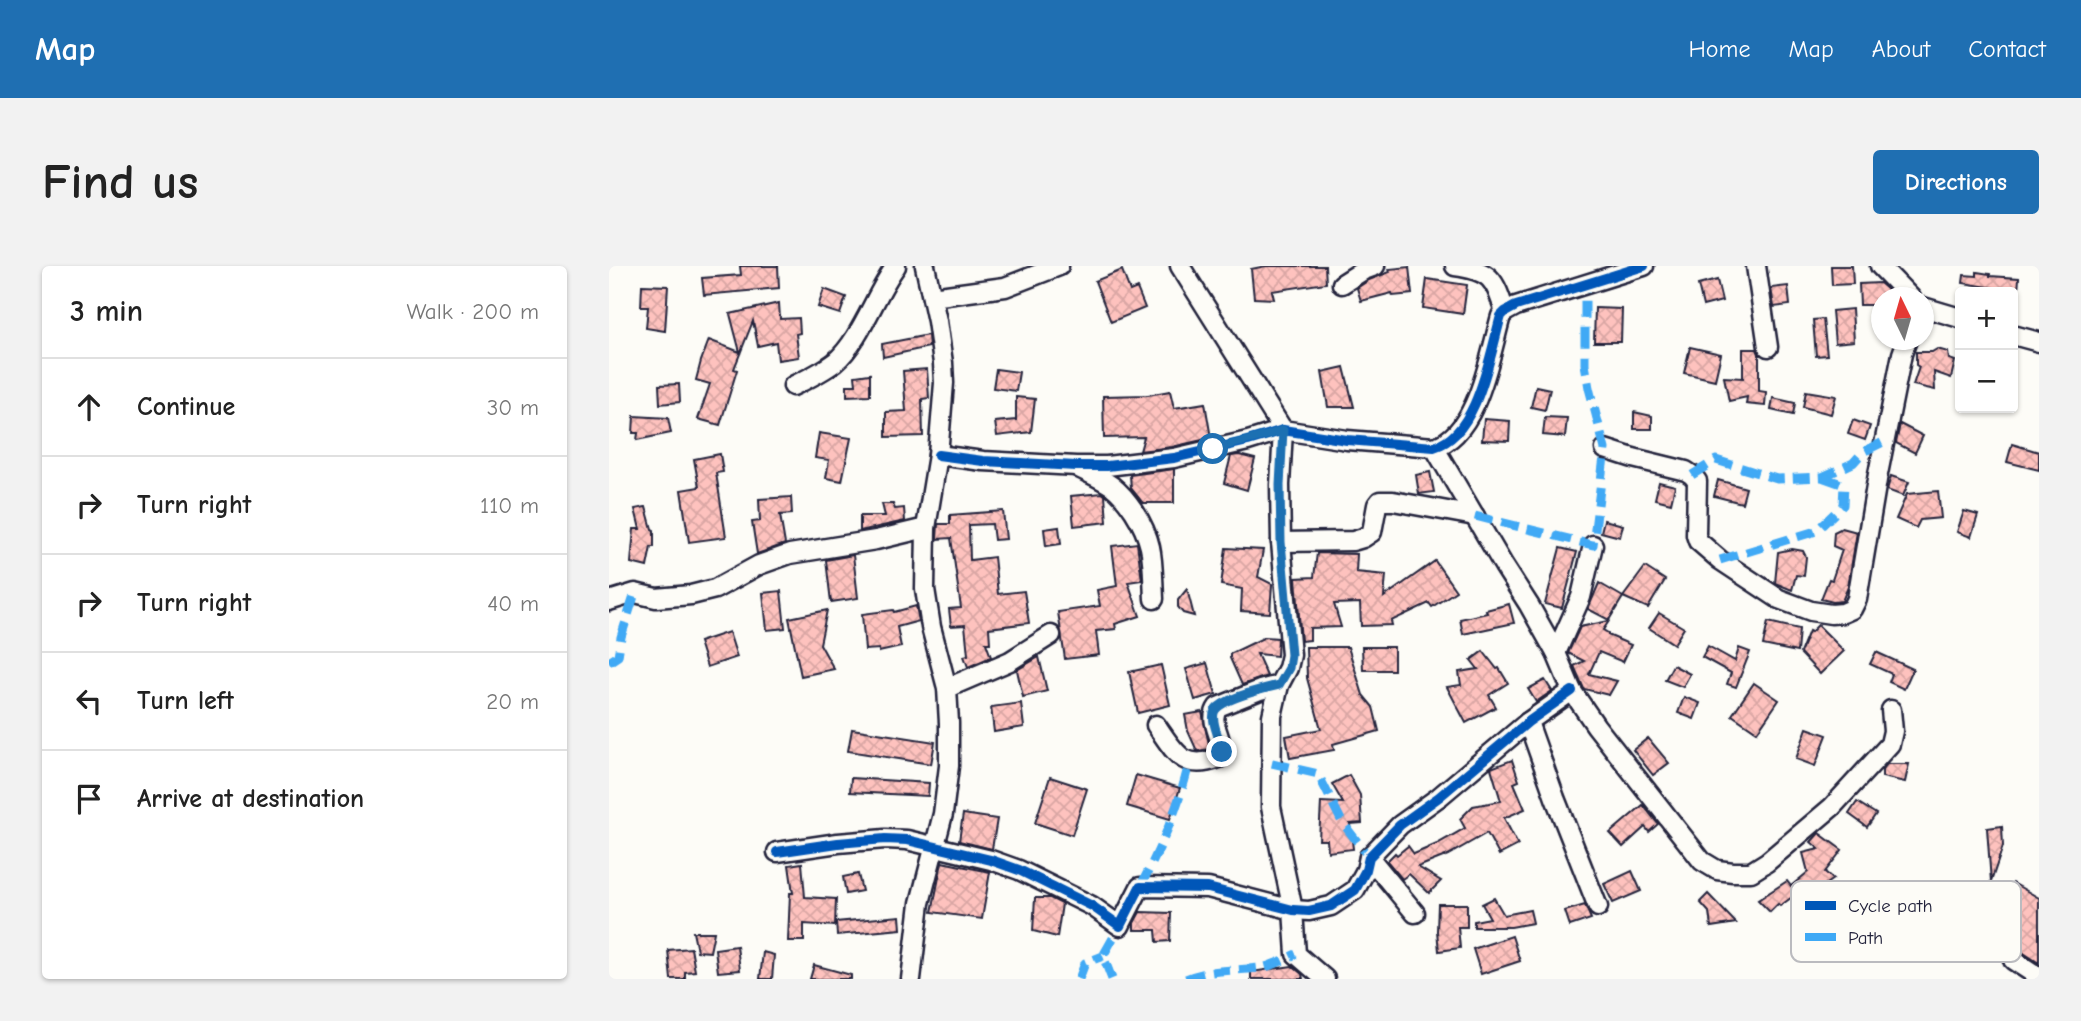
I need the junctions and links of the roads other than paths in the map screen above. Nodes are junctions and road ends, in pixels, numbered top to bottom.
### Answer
1 (896, 266) edge
2 (925, 266) edge
3 (1059, 266) edge
4 (1180, 266) edge
5 (1375, 266) edge
6 (1455, 266) edge
7 (1644, 266) edge
8 (1756, 266) edge
9 (1880, 266) edge
10 (1342, 285) dead end
11 (1900, 287) edge
12 (932, 297) junction
13 (1934, 310) edge
14 (1505, 312) junction
15 (1955, 317) edge
16 (2018, 336) edge
17 (2039, 342) edge
18 (1768, 347) dead end
19 (1903, 350) edge
20 (793, 386) dead end
21 (1283, 430) junction
22 (1434, 447) junction
23 (1605, 449) dead end
24 (938, 455) junction
25 (1076, 466) junction
26 (1475, 516) junction
27 (926, 528) junction
28 (1281, 542) junction
29 (1593, 545) dead end
30 (1154, 599) dead end
31 (609, 601) edge
32 (1051, 635) dead end
33 (1556, 653) junction
34 (1279, 685) junction
35 (947, 688) junction
36 (1572, 691) junction
37 (1891, 710) dead end
38 (1528, 722) junction
39 (1156, 725) dead end
40 (935, 846) junction
41 (777, 852) dead end
42 (1369, 857) junction
43 (1598, 907) dead end
44 (1293, 910) junction
45 (1415, 913) dead end
46 (2016, 962) edge
47 (2039, 977) edge
48 (911, 979) edge
49 (1325, 979) edge

1 - 20 street
2 - 12 street
3 - 12 street
4 - 21 street
5 - 10 street
6 - 14 street
7 - 14 street
8 - 18 street
9 - 11 street
12 - 24 street
13 - 15 street
14 - 22 street
16 - 17 street
19 - 23 street
21 - 22 street
21 - 25 street
21 - 28 street
22 - 26 street
24 - 25 street
24 - 27 street
25 - 30 street
26 - 28 street
26 - 33 street
27 - 31 street
27 - 35 street
28 - 34 street
29 - 33 street
32 - 35 street
33 - 36 street
34 - 39 street
34 - 44 street
35 - 40 street
36 - 37 street
36 - 38 street
38 - 42 street
38 - 43 street
40 - 41 street
40 - 44 street
40 - 48 street
42 - 44 street
42 - 45 street
44 - 49 street
46 - 47 street

